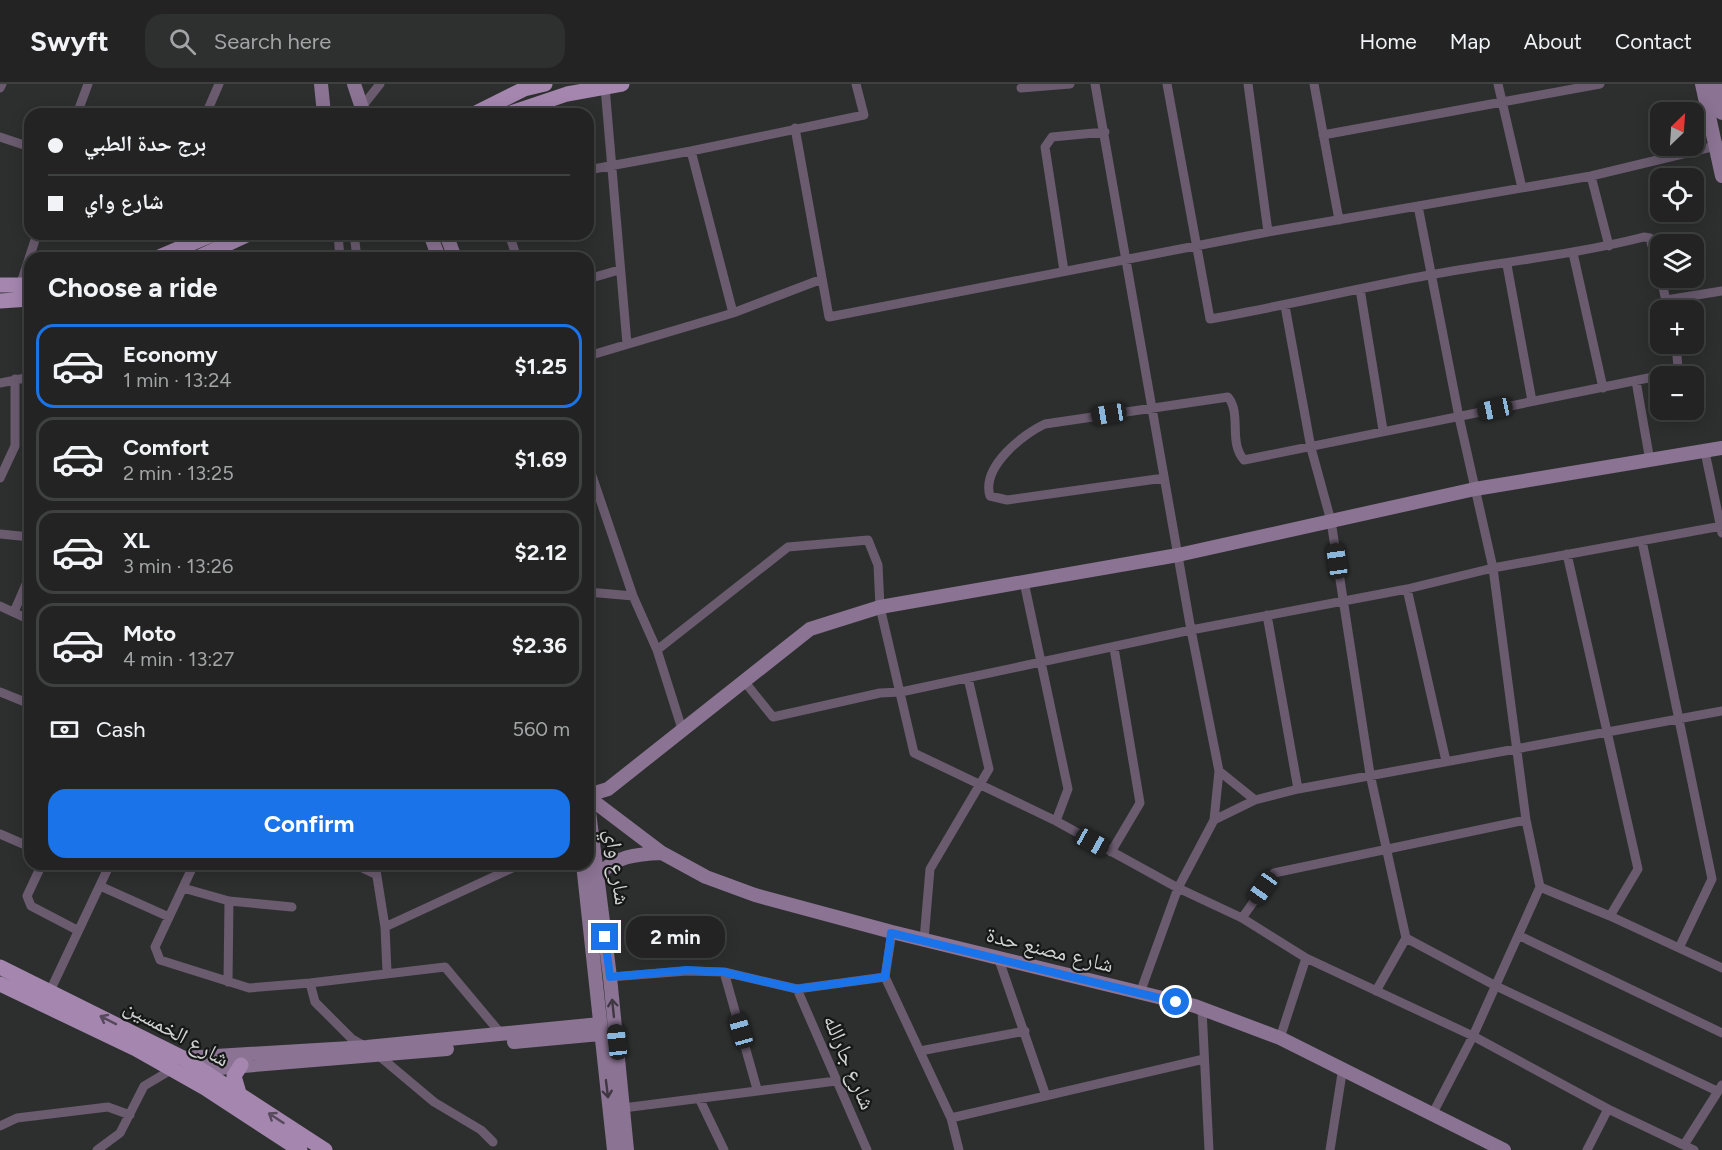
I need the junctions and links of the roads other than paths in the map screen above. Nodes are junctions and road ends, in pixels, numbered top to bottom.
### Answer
1 (88, 84) edge
2 (219, 84) edge
3 (321, 84) edge
4 (354, 84) edge
5 (380, 84) edge
6 (545, 84) edge
7 (622, 84) edge
8 (856, 84) edge
9 (1070, 84) edge
10 (1095, 84) edge
11 (1167, 84) edge
12 (1248, 84) edge
13 (1314, 84) edge
14 (1498, 84) edge
15 (1600, 84) edge
16 (1702, 84) edge
17 (1716, 84) edge
18 (605, 87) junction
19 (1021, 88) dead end
20 (1501, 102) junction
21 (79, 108) edge
22 (209, 108) edge
23 (323, 108) edge
24 (361, 108) edge
25 (364, 108) edge
26 (486, 108) edge
27 (526, 108) edge
28 (1722, 113) edge
29 (795, 128) junction
30 (1105, 132) junction
31 (1323, 135) junction
32 (0, 137) edge
33 (24, 145) edge
34 (1719, 145) edge
35 (691, 152) junction
36 (612, 164) junction
37 (594, 168) edge
38 (1591, 176) junction
39 (1722, 176) edge
40 (1521, 188) junction
41 (1418, 206) junction
42 (1339, 220) junction
43 (1268, 232) junction
44 (1650, 238) edge
45 (199, 240) edge
46 (236, 240) edge
47 (1610, 246) junction
48 (1196, 248) junction
49 (172, 252) edge
50 (210, 252) edge
51 (1573, 253) junction
52 (1126, 259) junction
53 (1507, 265) junction
54 (619, 270) junction
55 (1064, 271) junction
56 (1430, 275) junction
57 (594, 277) edge
58 (822, 279) junction
59 (0, 285) edge
60 (24, 286) edge
61 (1663, 288) edge
62 (1360, 289) junction
63 (1722, 291) edge
64 (24, 299) edge
65 (1666, 300) joint
66 (0, 301) edge
67 (1285, 306) junction
68 (733, 313) junction
69 (627, 344) junction
70 (594, 354) edge
71 (1677, 354) edge
72 (24, 378) edge
73 (15, 379) junction
74 (1636, 381) junction
75 (0, 383) edge
76 (1603, 388) junction
77 (1532, 401) junction
78 (1151, 407) junction
79 (1459, 417) junction
80 (1383, 430) junction
81 (1311, 448) junction
82 (1722, 448) edge
83 (1705, 452) junction
84 (1650, 461) junction
85 (0, 478) edge
86 (1164, 478) junction
87 (594, 482) edge
88 (1475, 489) junction
89 (1331, 521) junction
90 (1722, 528) edge
91 (0, 534) edge
92 (24, 536) edge
93 (1642, 540) junction
94 (1567, 554) junction
95 (1178, 555) junction
96 (1493, 568) junction
97 (1024, 582) junction
98 (24, 589) edge
99 (1407, 589) junction
100 (594, 593) edge
101 (633, 596) junction
102 (1342, 601) junction
103 (0, 606) edge
104 (880, 607) junction
105 (14, 612) junction
106 (1267, 615) junction
107 (24, 617) edge
108 (1191, 630) junction
109 (1114, 648) junction
110 (657, 650) junction
111 (1041, 662) junction
112 (968, 678) junction
113 (744, 681) junction
114 (0, 692) edge
115 (901, 692) junction
116 (24, 702) edge
117 (1722, 711) edge
118 (1679, 720) junction
119 (682, 729) junction
120 (1609, 732) junction
121 (1518, 748) junction
122 (1446, 761) junction
123 (1219, 771) junction
124 (1370, 774) junction
125 (980, 785) junction
126 (1298, 789) junction
127 (594, 794) edge
128 (1255, 800) junction
129 (594, 801) edge
130 (1214, 820) junction
131 (1526, 820) junction
132 (1056, 821) junction
133 (0, 834) edge
134 (24, 844) edge
135 (594, 847) edge
136 (1385, 849) junction
137 (1111, 852) junction
138 (662, 853) junction
139 (39, 870) edge
140 (107, 870) edge
141 (191, 870) edge
142 (375, 870) edge
143 (503, 870) edge
144 (585, 870) edge
145 (598, 876) junction
146 (100, 886) junction
147 (1540, 887) junction
148 (183, 888) junction
149 (1178, 888) junction
150 (229, 901) junction
151 (292, 907) dead end
152 (1610, 916) junction
153 (169, 917) junction
154 (1242, 918) junction
155 (385, 927) junction
156 (77, 930) junction
157 (891, 933) junction
158 (1520, 936) junction
159 (1406, 938) junction
160 (924, 940) junction
161 (1679, 948) junction
162 (999, 957) junction
163 (1306, 958) junction
164 (0, 967) edge
165 (1722, 968) edge
166 (387, 972) junction
167 (724, 972) junction
168 (610, 977) junction
169 (885, 977) junction
170 (228, 982) junction
171 (310, 983) junction
172 (0, 984) edge
173 (1496, 986) junction
174 (797, 989) junction
175 (50, 991) junction
176 (1376, 991) junction
177 (1140, 993) junction
178 (1202, 1009) junction
179 (600, 1029) junction
180 (1025, 1031) junction
181 (1722, 1033) edge
182 (502, 1035) junction
183 (1473, 1036) junction
184 (1280, 1038) junction
185 (367, 1047) junction
186 (920, 1051) junction
187 (379, 1056) junction
188 (183, 1058) junction
189 (1204, 1059) junction
190 (241, 1065) junction
191 (1343, 1067) junction
192 (171, 1070) junction
193 (202, 1070) junction
194 (836, 1081) junction
195 (1719, 1088) edge
196 (757, 1089) junction
197 (239, 1093) junction
198 (1046, 1096) junction
199 (699, 1098) junction
200 (623, 1108) junction
201 (1608, 1109) junction
202 (1433, 1113) junction
203 (130, 1114) junction
204 (951, 1118) junction
205 (0, 1126) edge
206 (493, 1142) dead end
207 (1684, 1145) junction
208 (97, 1150) edge
209 (300, 1150) edge
210 (325, 1150) edge
211 (614, 1150) edge
212 (627, 1150) edge
213 (724, 1150) edge
214 (867, 1150) edge
215 (959, 1150) edge
216 (1209, 1150) edge
217 (1330, 1150) edge
218 (1504, 1150) edge
219 (1587, 1150) edge
220 (1694, 1150) edge

1 - 21 street
2 - 22 street
3 - 23 street
4 - 24 street
5 - 25 street
6 - 26 main road
7 - 18 main road
8 - 29 street
9 - 19 street
10 - 30 street
11 - 48 street
12 - 43 street
13 - 31 street
14 - 20 street
15 - 20 street
16 - 34 street
17 - 28 street
18 - 27 main road
18 - 36 street
20 - 31 street
20 - 40 street
29 - 35 street
29 - 58 street
30 - 52 street
30 - 55 street
31 - 42 street
32 - 33 street
34 - 38 street
34 - 39 street
35 - 36 street
35 - 68 street
36 - 37 street
36 - 54 street
38 - 40 street
38 - 47 street
40 - 41 street
41 - 42 street
41 - 56 street
42 - 43 street
43 - 48 street
44 - 47 street
45 - 49 main road
46 - 50 main road
47 - 51 street
48 - 52 street
48 - 67 street
51 - 53 street
51 - 76 street
52 - 55 street
52 - 78 street
53 - 56 street
53 - 77 street
54 - 57 street
54 - 69 street
55 - 58 street
56 - 62 street
56 - 79 street
58 - 68 street
59 - 60 main road
61 - 65 street
62 - 67 street
62 - 80 street
63 - 65 street
64 - 66 main road
67 - 81 street
68 - 69 street
69 - 70 street
71 - 74 street
72 - 73 street
73 - 75 street
73 - 85 street
74 - 76 street
74 - 84 street
76 - 77 street
77 - 79 street
78 - 81 street
78 - 86 street
78 - 86 street
79 - 80 street
79 - 88 street
80 - 81 street
81 - 89 street
82 - 83 street
83 - 84 street
83 - 90 street
84 - 88 street
86 - 95 street
87 - 101 street
88 - 89 street
88 - 96 street
89 - 95 street
89 - 102 street
90 - 93 street
91 - 92 street
93 - 94 street
93 - 118 street
94 - 96 street
94 - 120 street
95 - 97 street
95 - 108 street
96 - 99 street
96 - 121 street
97 - 104 street
97 - 111 street
98 - 105 street
99 - 102 street
99 - 122 street
100 - 101 street
101 - 110 street
102 - 106 street
102 - 124 street
103 - 105 street
104 - 110 street
104 - 113 street
104 - 115 street
105 - 107 street
106 - 108 street
106 - 126 street
108 - 109 street
108 - 123 street
109 - 111 street
109 - 137 street
110 - 119 street
111 - 112 street
111 - 132 street
112 - 115 street
112 - 125 street
113 - 115 street
113 - 119 street
114 - 116 street
115 - 125 street
117 - 118 street
118 - 120 street
118 - 161 street
119 - 127 street
120 - 121 street
120 - 152 street
121 - 122 street
121 - 131 street
122 - 124 street
123 - 128 street
123 - 130 street
124 - 126 street
124 - 136 street
125 - 132 street
125 - 160 street
126 - 128 street
128 - 130 street
129 - 138 street, شارع مصنع حدة
130 - 149 street
131 - 136 street
131 - 147 street
132 - 137 street
133 - 134 street
135 - 145 street, شارع واي
136 - 154 street
136 - 159 street
137 - 149 street
138 - 145 street
138 - 157 street, شارع مصنع حدة
139 - 156 street
140 - 146 street
141 - 148 street
142 - 155 street
143 - 155 street
144 - 179 street, شارع واي
145 - 168 street, شارع واي
146 - 153 street
146 - 156 street
147 - 152 street
147 - 158 street
148 - 150 street
148 - 153 street
149 - 154 street
149 - 177 street
150 - 151 street
150 - 170 street
152 - 161 street
153 - 170 street
154 - 163 street
155 - 166 street
156 - 175 street
157 - 160 street, شارع مصنع حدة
157 - 169 street
158 - 173 street
158 - 181 street
159 - 173 street
159 - 176 street
160 - 162 street, شارع مصنع حدة
161 - 165 street
162 - 177 street, شارع مصنع حدة
162 - 180 street
163 - 176 street
163 - 184 street
164 - 175 main road, شارع الخمسين
166 - 171 street
166 - 182 street
167 - 168 street, شارع جارالله
167 - 174 street, شارع جارالله
167 - 196 street
200 -> 168 street, شارع واي
169 - 174 street, شارع جارالله
169 - 186 street
170 - 171 street
171 - 185 street
172 - 192 main road, شارع الخمسين
173 - 183 street
173 - 195 street
174 - 194 street, شارع جارالله
188 -> 175 main road, شارع الخمسين
176 - 183 street
177 - 178 street, شارع مصنع حدة
178 - 184 street, شارع مصنع حدة
178 - 189 street
179 - 182 street
179 - 187 street
179 -> 211 street, شارع واي
180 - 186 street
180 - 198 street
182 - 185 street
183 - 201 street
183 - 202 street
184 - 191 street, شارع مصنع حدة
185 - 187 street
185 - 188 street
186 - 204 street
187 - 190 street
187 - 206 street
188 - 192 street
188 - 193 main road, شارع الخمسين
189 - 198 street
189 - 216 street
190 - 193 street
190 - 197 main road
191 - 202 street, شارع مصنع حدة
191 - 217 street
192 - 193 street
192 - 203 street
192 - 209 main road, شارع الخمسين
193 - 197 main road, شارع الخمسين
194 - 196 street
194 - 214 street, شارع جارالله
195 - 207 street
196 - 199 street
210 -> 197 main road, شارع الخمسين
198 - 204 street
199 - 200 street
199 - 213 street
200 - 212 street, شارع واي
201 - 207 street
201 - 219 street
202 - 218 street, شارع مصنع حدة
203 - 205 street
203 - 208 street
204 - 215 street
207 - 220 street

